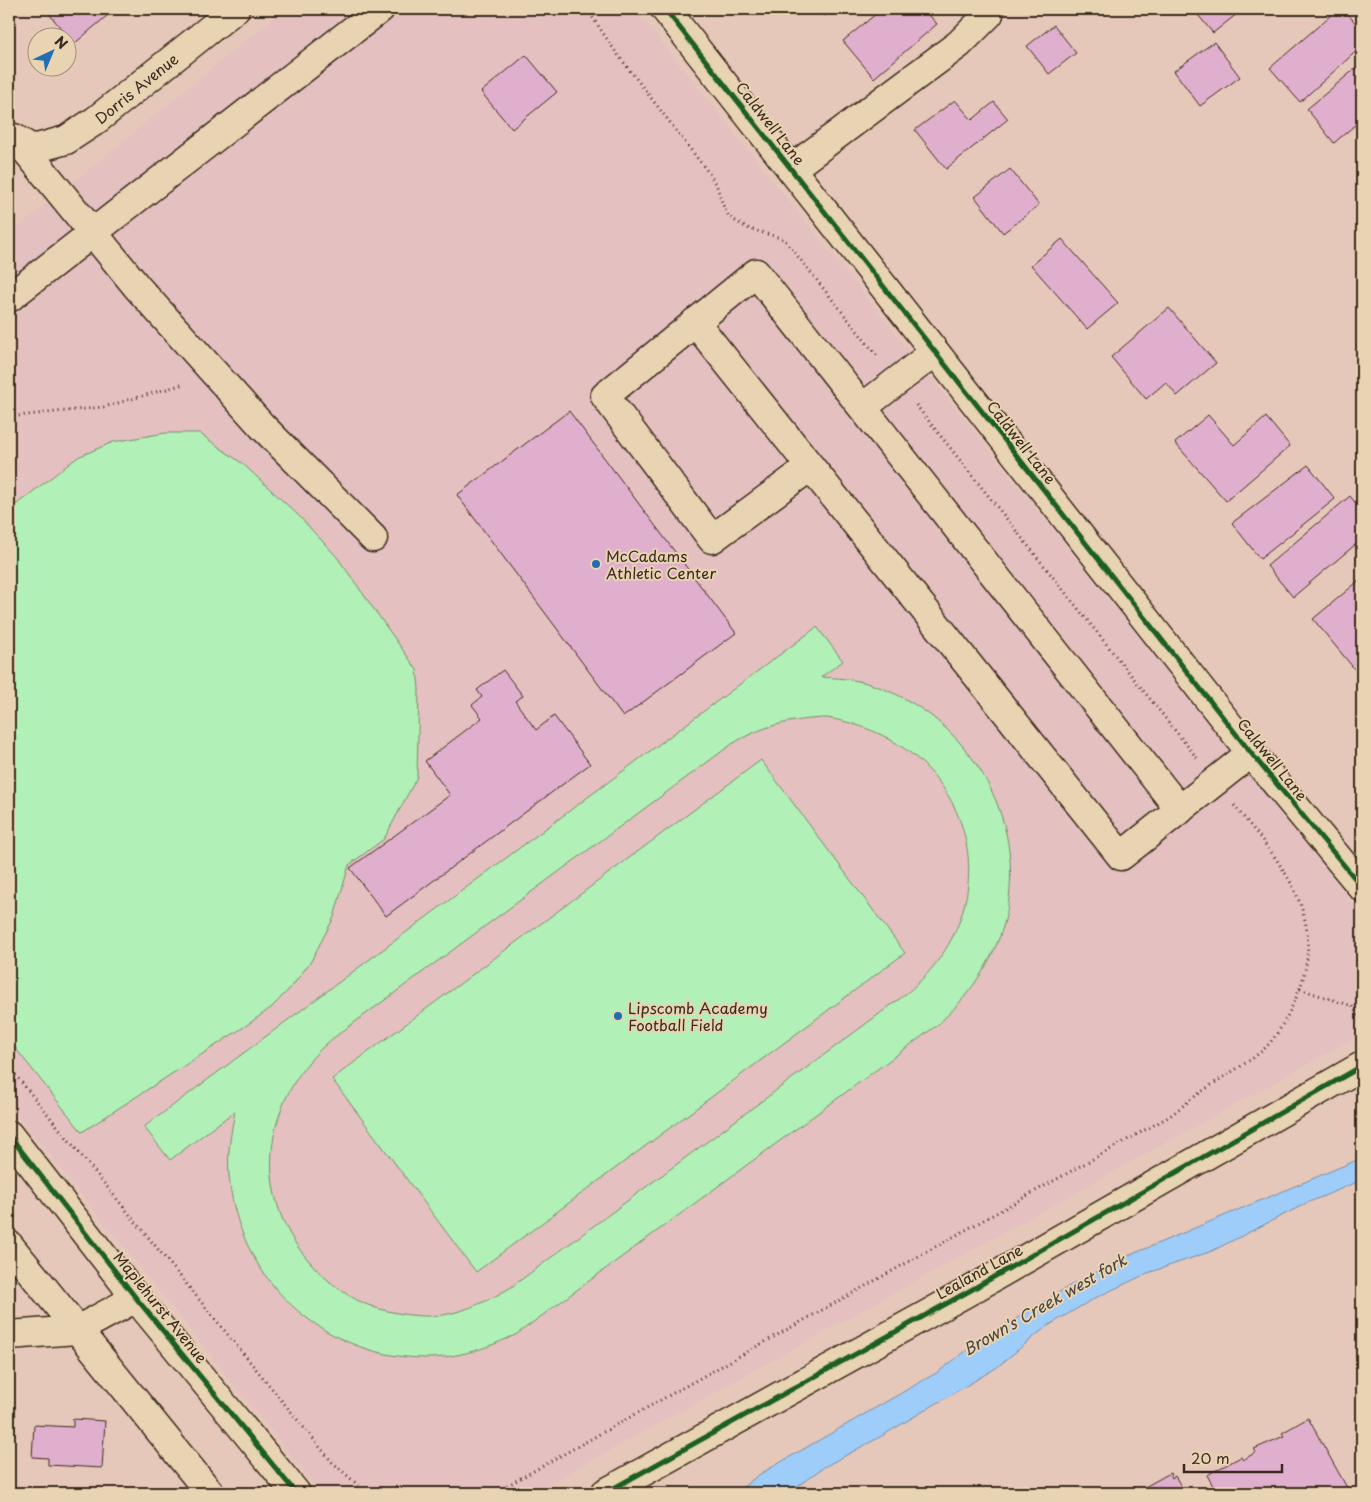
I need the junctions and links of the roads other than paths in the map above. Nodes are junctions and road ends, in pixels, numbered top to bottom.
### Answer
1 (235, 9) edge
2 (380, 9) edge
3 (665, 9) edge
4 (985, 9) edge
5 (19, 141) edge
6 (791, 169) junction
7 (93, 233) junction
8 (9, 298) edge
9 (695, 322) junction
10 (935, 352) junction
11 (863, 407) junction
12 (810, 467) junction
13 (373, 538) dead end
14 (1251, 753) junction
15 (1180, 810) junction
16 (1362, 887) edge
17 (1362, 1066) edge
18 (9, 1135) edge
19 (9, 1245) edge
20 (136, 1298) junction
21 (77, 1330) junction
22 (9, 1335) edge
23 (210, 1493) edge
24 (296, 1493) edge
25 (605, 1493) edge

1 - 5 street, Dorris Avenue
2 - 7 street
3 - 6 street, Caldwell Lane
4 - 6 street
5 - 7 street
6 - 10 street, Caldwell Lane
7 - 8 street
7 - 13 street
9 - 11 street
9 - 12 street
9 - 12 street
10 - 11 street
10 - 14 street, Caldwell Lane
11 - 15 street
12 - 15 street
14 - 15 street
14 - 16 street, Caldwell Lane
17 - 25 street, Lealand Lane
18 - 20 street, Maplehurst Avenue
19 - 21 street
20 - 21 street
20 - 24 street, Maplehurst Avenue
21 - 22 street
21 - 23 street

